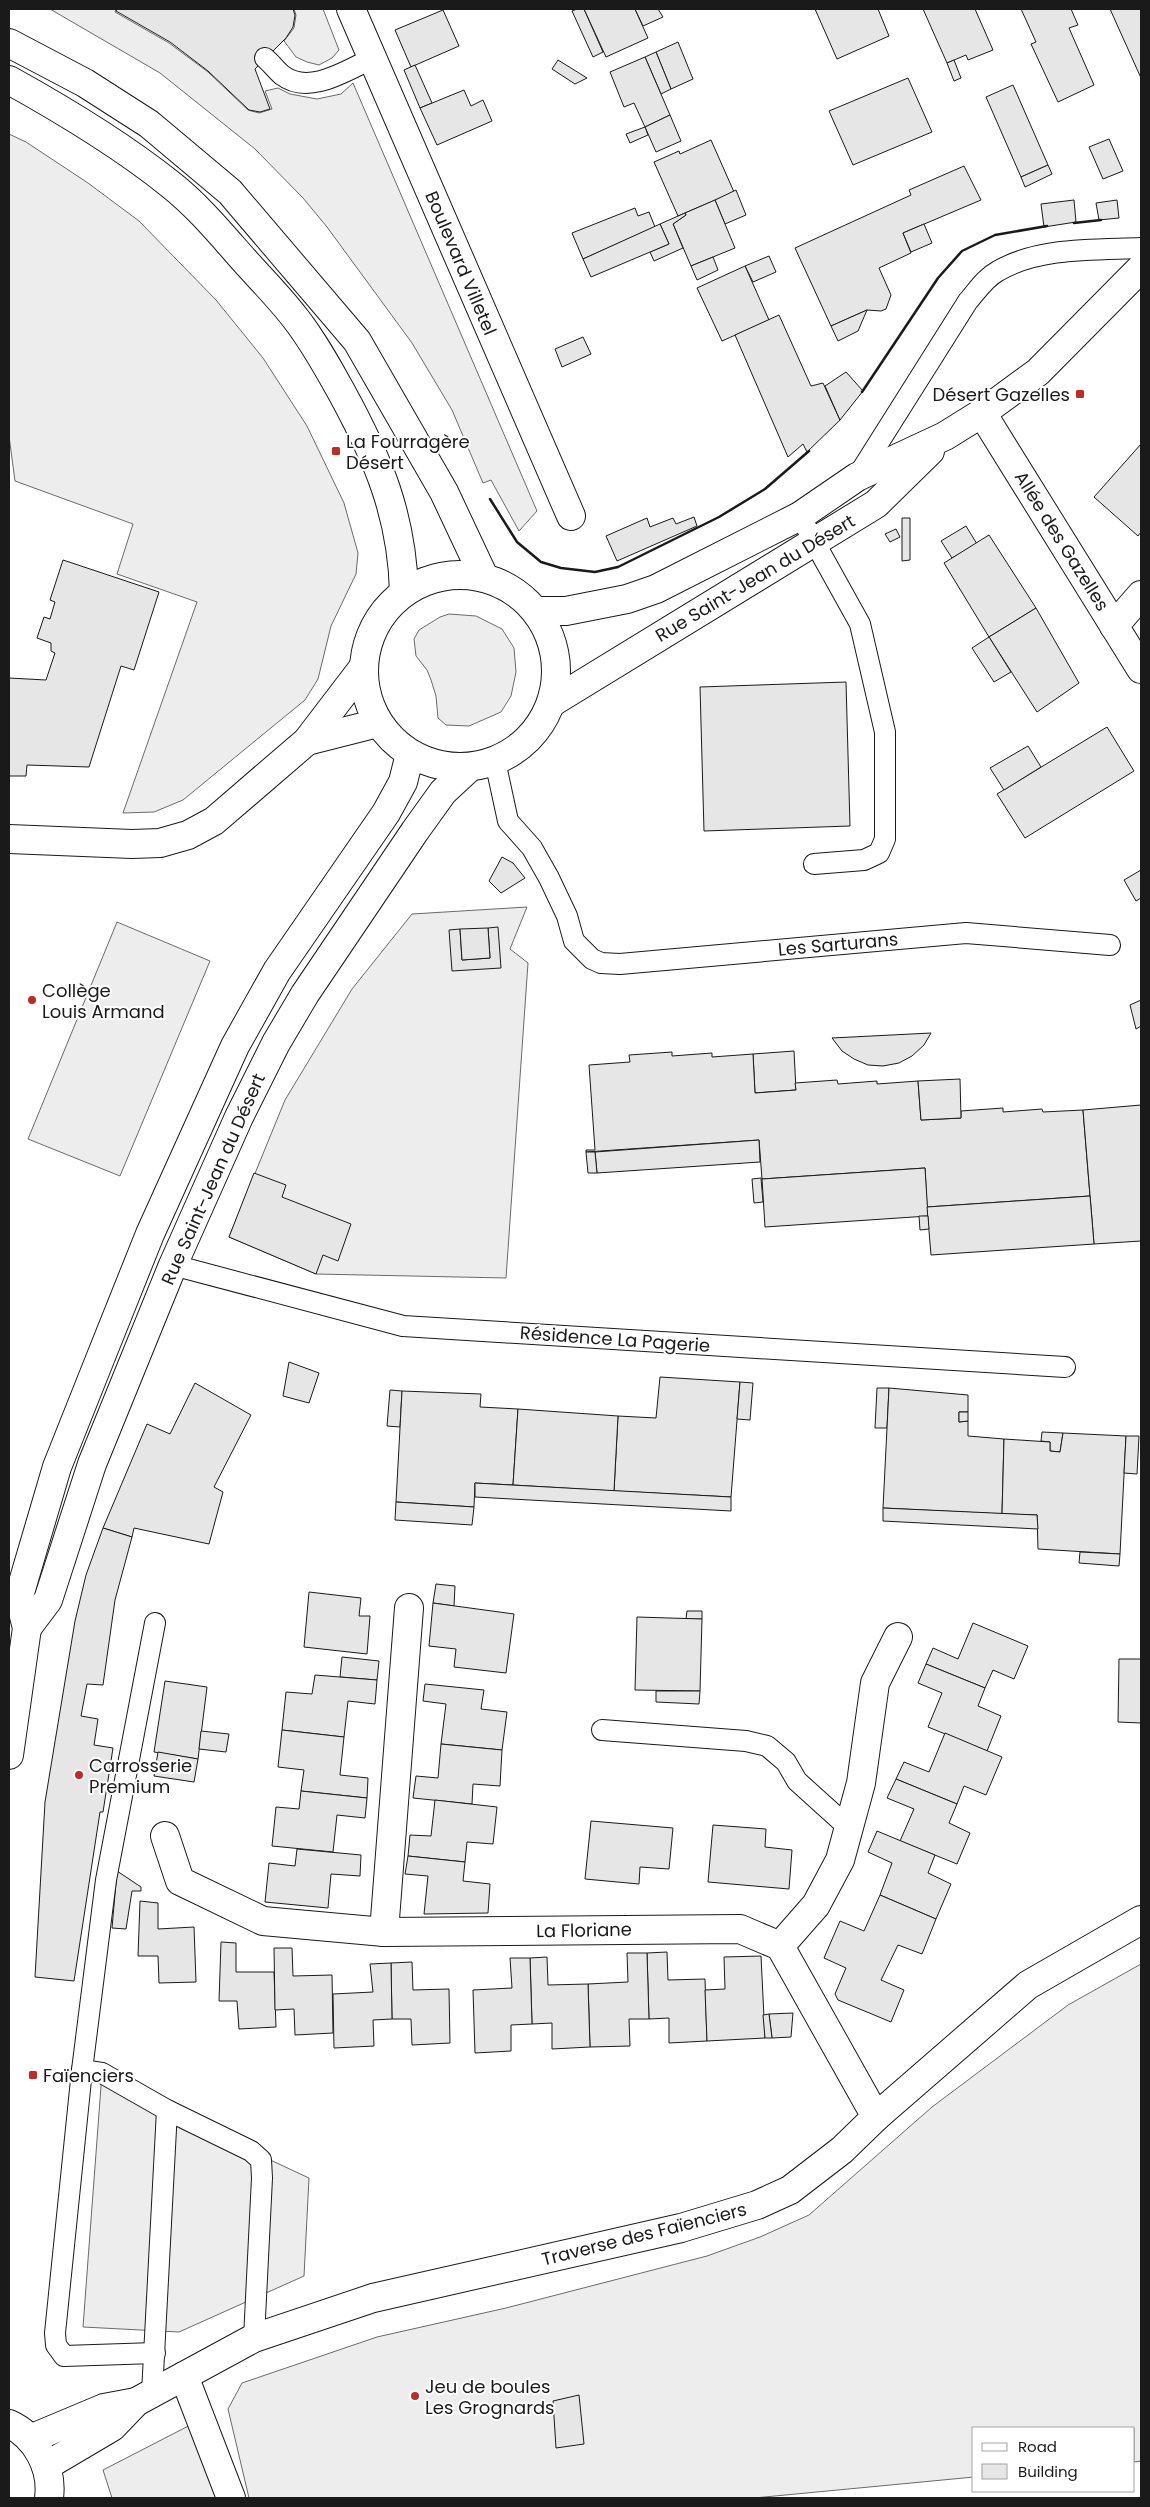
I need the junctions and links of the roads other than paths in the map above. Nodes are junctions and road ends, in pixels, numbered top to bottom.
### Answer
1 (352, 9) edge
2 (9, 43) edge
3 (265, 58) dead end
4 (372, 58) junction
5 (9, 80) edge
6 (1141, 248) edge
7 (1141, 268) edge
8 (982, 413) junction
9 (945, 436) junction
10 (857, 477) junction
11 (571, 516) dead end
12 (800, 516) junction
13 (814, 542) junction
14 (484, 577) junction
15 (404, 592) junction
16 (1141, 595) edge
17 (536, 611) junction
18 (1114, 626) junction
19 (362, 669) junction
20 (1141, 669) edge
21 (551, 703) junction
22 (378, 722) junction
23 (307, 741) junction
24 (410, 754) junction
25 (482, 764) junction
26 (9, 839) edge
27 (814, 864) dead end
28 (1110, 946) dead end
29 (173, 1265) junction
30 (1065, 1367) dead end
31 (409, 1608) dead end
32 (155, 1623) dead end
33 (18, 1628) edge
34 (898, 1637) dead end
35 (602, 1730) dead end
36 (9, 1755) edge
37 (849, 1828) junction
38 (165, 1836) dead end
39 (1141, 1920) edge
40 (384, 1932) junction
41 (780, 1946) junction
42 (82, 2070) junction
43 (167, 2110) junction
44 (876, 2118) junction
45 (254, 2338) junction
46 (154, 2353) junction
47 (184, 2376) junction
48 (144, 2398) junction
49 (20, 2431) edge
50 (46, 2466) junction
51 (49, 2498) edge
52 (231, 2498) edge

1 - 4 street, Boulevard Villetel
2 - 14 street
3 - 4 lane
4 - 11 street, Boulevard Villetel
5 - 15 street
6 - 10 lane
7 - 8 street, Rue Saint-Jean du Désert
8 - 9 street, Rue Saint-Jean du Désert
8 - 18 street, Allée des Gazelles
9 - 10 street, Rue Saint-Jean du Désert
9 - 13 street, Rue Saint-Jean du Désert
10 - 12 street, Rue Saint-Jean du Désert
12 - 13 lane
12 - 17 street, Rue Saint-Jean du Désert
13 - 21 street, Rue Saint-Jean du Désert
13 - 27 lane
14 - 15 street
14 - 17 street
15 - 19 street
16 - 18 street
17 - 21 street
18 - 20 street, Allée des Gazelles
19 - 22 street
19 - 23 street
21 - 25 street, Rue Saint-Jean du Désert
22 - 23 street
22 - 24 street
23 - 26 street
24 - 25 street
24 - 33 street, Rue Saint-Jean du Désert
25 - 28 lane, Les Sarturans
25 - 29 street, Rue Saint-Jean du Désert
29 - 30 lane, Résidence La Pagerie
29 - 33 street, Rue Saint-Jean du Désert
31 - 40 street
32 - 42 lane
33 - 36 street, Rue Saint-Jean du Désert
34 - 37 street
35 - 37 lane
37 - 41 street
38 - 40 street, La Floriane
39 - 44 street, Traverse des Faïenciers
40 - 41 street, La Floriane
41 - 44 street
42 - 43 lane
42 - 46 lane
43 - 45 lane
43 - 46 lane
44 - 45 street, Traverse des Faïenciers
45 - 47 street, Traverse des Faïenciers
46 - 48 lane
47 - 48 street, Traverse des Faïenciers
47 - 52 street
48 - 49 street, Traverse des Faïenciers
48 - 50 street, Traverse des Faïenciers
49 - 50 street
50 - 51 street

